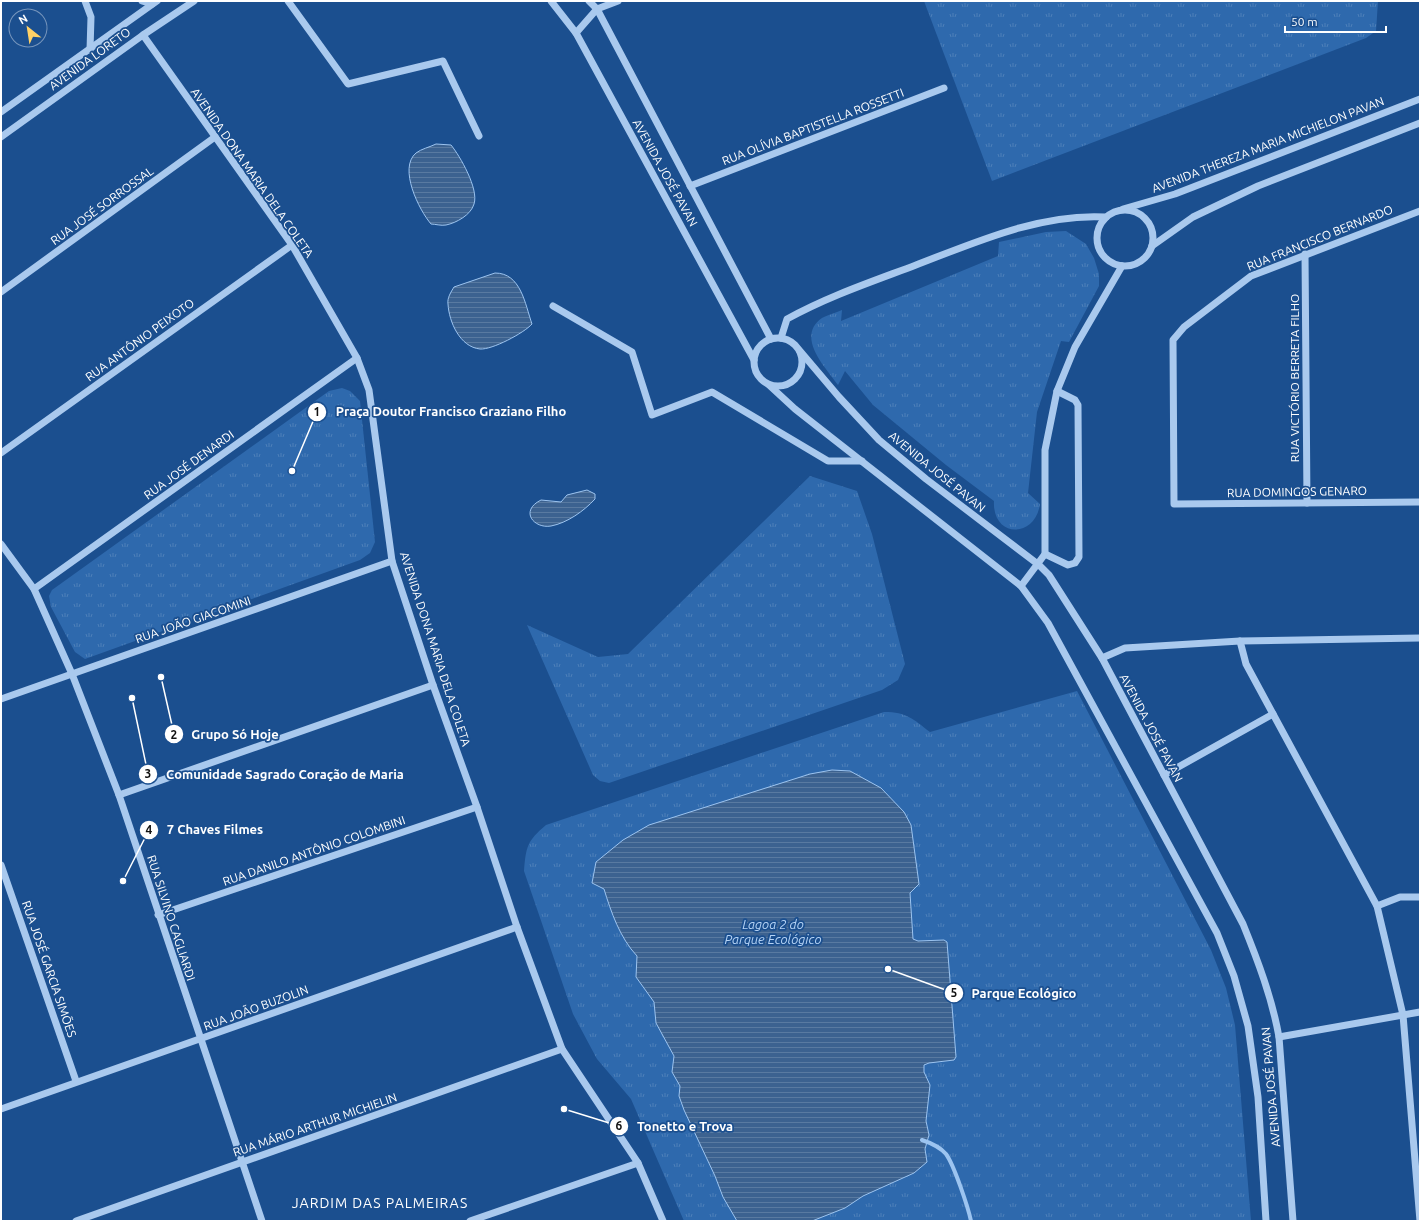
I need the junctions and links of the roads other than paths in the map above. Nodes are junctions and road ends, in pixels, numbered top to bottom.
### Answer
1 (85, 1) edge
2 (142, 1) edge
3 (194, 1) edge
4 (288, 1) edge
5 (551, 1) edge
6 (589, 1) edge
7 (618, 1) edge
8 (154, 3) edge
9 (597, 9) junction
10 (576, 33) junction
11 (143, 35) junction
12 (90, 50) junction
13 (944, 88) dead end
14 (1420, 99) edge
15 (2, 108) edge
16 (1420, 123) edge
17 (1, 136) edge
18 (479, 136) dead end
19 (215, 137) junction
20 (690, 186) junction
21 (1122, 210) junction
22 (1420, 210) edge
23 (1106, 217) junction
24 (292, 245) junction
25 (1152, 246) junction
26 (1305, 254) junction
27 (1122, 266) junction
28 (1, 292) edge
29 (554, 306) dead end
30 (781, 338) junction
31 (771, 339) junction
32 (800, 351) junction
33 (357, 358) junction
34 (754, 360) junction
35 (769, 385) junction
36 (1057, 391) junction
37 (1, 453) edge
38 (862, 460) junction
39 (1420, 502) edge
40 (1307, 503) junction
41 (1174, 504) joint
42 (1, 544) edge
43 (1045, 554) junction
44 (392, 561) junction
45 (1039, 565) junction
46 (1021, 586) junction
47 (34, 589) junction
48 (1420, 638) edge
49 (1240, 641) junction
50 (1102, 658) junction
51 (72, 674) junction
52 (433, 685) junction
53 (1, 699) edge
54 (1273, 714) junction
55 (1164, 775) junction
56 (118, 795) junction
57 (477, 807) junction
58 (1, 865) edge
59 (1420, 897) edge
60 (1378, 906) junction
61 (158, 915) junction
62 (517, 927) junction
63 (1420, 1012) edge
64 (1403, 1015) junction
65 (1279, 1037) junction
66 (200, 1040) junction
67 (562, 1049) junction
68 (76, 1081) junction
69 (1, 1109) edge
70 (1416, 1127) edge
71 (242, 1163) junction
72 (638, 1163) junction
73 (76, 1221) edge
74 (262, 1221) edge
75 (470, 1221) edge
76 (663, 1221) edge
77 (1266, 1221) edge
78 (1294, 1221) edge
79 (1420, 1221) edge

1 - 12 street
2 - 8 street
3 - 11 street, AVENIDA LORETO
4 - 18 street
5 - 10 street, AVENIDA JOSÉ PAVAN
6 - 9 street, AVENIDA JOSÉ PAVAN
7 - 9 street
8 - 12 street, AVENIDA LORETO
9 - 10 street
9 - 20 street, AVENIDA JOSÉ PAVAN
10 - 34 street, AVENIDA JOSÉ PAVAN
11 - 17 street, AVENIDA LORETO
11 - 19 street, AVENIDA DONA MARIA DELA COLETA
12 - 15 street, AVENIDA LORETO
13 - 20 street, RUA OLÍVIA BAPTISTELLA ROSSETTI
14 - 21 street, AVENIDA THEREZA MARIA MICHIELON PAVAN
16 - 25 street
19 - 24 street, AVENIDA DONA MARIA DELA COLETA
19 - 28 street, RUA JOSÉ SORROSSAL
20 - 31 street, AVENIDA JOSÉ PAVAN
21 - 23 street
21 - 25 street
22 - 26 street, RUA FRANCISCO BERNARDO
23 - 27 street
23 - 30 street
24 - 33 street, AVENIDA DONA MARIA DELA COLETA
24 - 37 street, RUA ANTÔNIO PEIXOTO
25 - 27 street
26 - 40 street, RUA VICTÓRIO BERRETA FILHO
26 - 41 street, RUA FRANCISCO BERNARDO
27 - 36 street
29 - 38 street
30 - 31 street
30 - 32 street
31 - 34 street
32 - 35 street
32 - 45 street, AVENIDA JOSÉ PAVAN
33 - 44 street, AVENIDA DONA MARIA DELA COLETA
33 - 47 street, RUA JOSÉ DENARDI
34 - 35 street
35 - 38 street, AVENIDA JOSÉ PAVAN
36 - 43 street
36 - 43 street
38 - 46 street, AVENIDA JOSÉ PAVAN
39 - 40 street, RUA DOMINGOS GENARO
40 - 41 street, RUA DOMINGOS GENARO
42 - 47 street, RUA SILVINO CAGLIARDI
43 - 45 street
44 - 51 street, RUA JOÃO GIACOMINI
44 - 52 street, AVENIDA DONA MARIA DELA COLETA
45 - 46 street
45 - 50 street, AVENIDA JOSÉ PAVAN
46 - 77 street, AVENIDA JOSÉ PAVAN
47 - 51 street, RUA SILVINO CAGLIARDI
48 - 49 street
49 - 50 street
49 - 54 street
50 - 55 street, AVENIDA JOSÉ PAVAN
51 - 53 street, RUA JOÃO GIACOMINI
51 - 56 street, RUA SILVINO CAGLIARDI
52 - 56 street
52 - 57 street, AVENIDA DONA MARIA DELA COLETA
54 - 55 street
54 - 60 street
55 - 65 street, AVENIDA JOSÉ PAVAN
56 - 61 street, RUA SILVINO CAGLIARDI
57 - 61 street, RUA DANILO ANTÔNIO COLOMBINI
57 - 62 street, AVENIDA DONA MARIA DELA COLETA
58 - 68 street, RUA JOSÉ GARCIA SIMÕES
59 - 60 street
60 - 64 street
61 - 66 street, RUA SILVINO CAGLIARDI
62 - 66 street, RUA JOÃO BUZOLIN
62 - 67 street, AVENIDA DONA MARIA DELA COLETA
63 - 64 street
64 - 65 street
64 - 70 street
65 - 78 street, AVENIDA JOSÉ PAVAN
66 - 68 street, RUA JOÃO BUZOLIN
66 - 71 street, RUA SILVINO CAGLIARDI
67 - 71 street, RUA MÁRIO ARTHUR MICHIELIN
67 - 72 street, AVENIDA DONA MARIA DELA COLETA
68 - 69 street, RUA JOÃO BUZOLIN
70 - 79 street
71 - 73 street, RUA MÁRIO ARTHUR MICHIELIN
71 - 74 street, RUA SILVINO CAGLIARDI
72 - 75 street
72 - 76 street, AVENIDA DONA MARIA DELA COLETA

